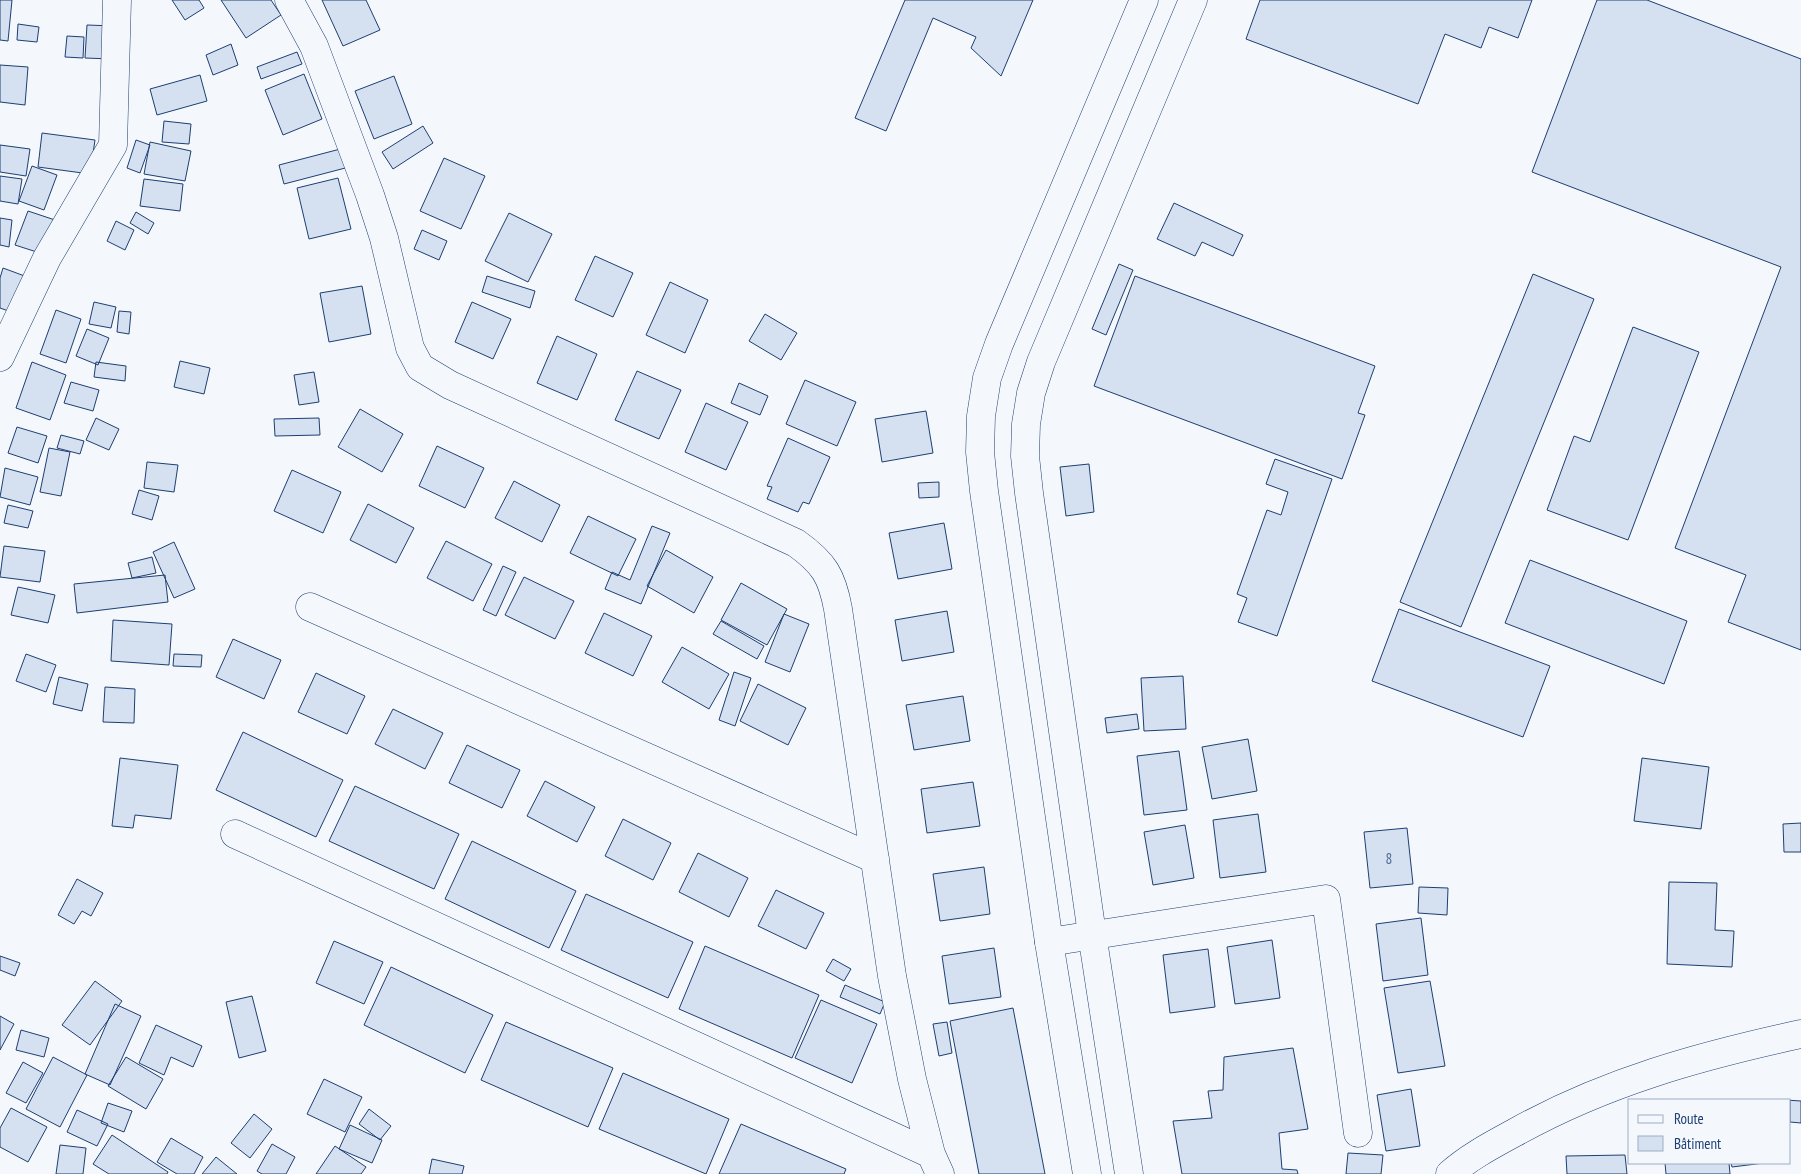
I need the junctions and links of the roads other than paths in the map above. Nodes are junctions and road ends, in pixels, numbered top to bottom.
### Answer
1 (117, 0) edge
2 (289, 0) edge
3 (1144, 0) edge
4 (1193, 0) edge
5 (0, 357) edge
6 (310, 607) dead end
7 (235, 834) dead end
8 (875, 859) junction
9 (1092, 934) junction
10 (1048, 942) junction
11 (1801, 1034) edge
12 (1358, 1133) dead end
13 (935, 1164) edge
14 (1087, 1174) edge
15 (1129, 1174) edge
16 (1450, 1174) edge

1 - 5 street
2 - 8 street
3 - 10 street
4 - 9 street
6 - 8 street
7 - 13 street
8 - 13 street
9 - 10 street
9 - 12 street
9 - 15 street
10 - 14 street
11 - 16 street

